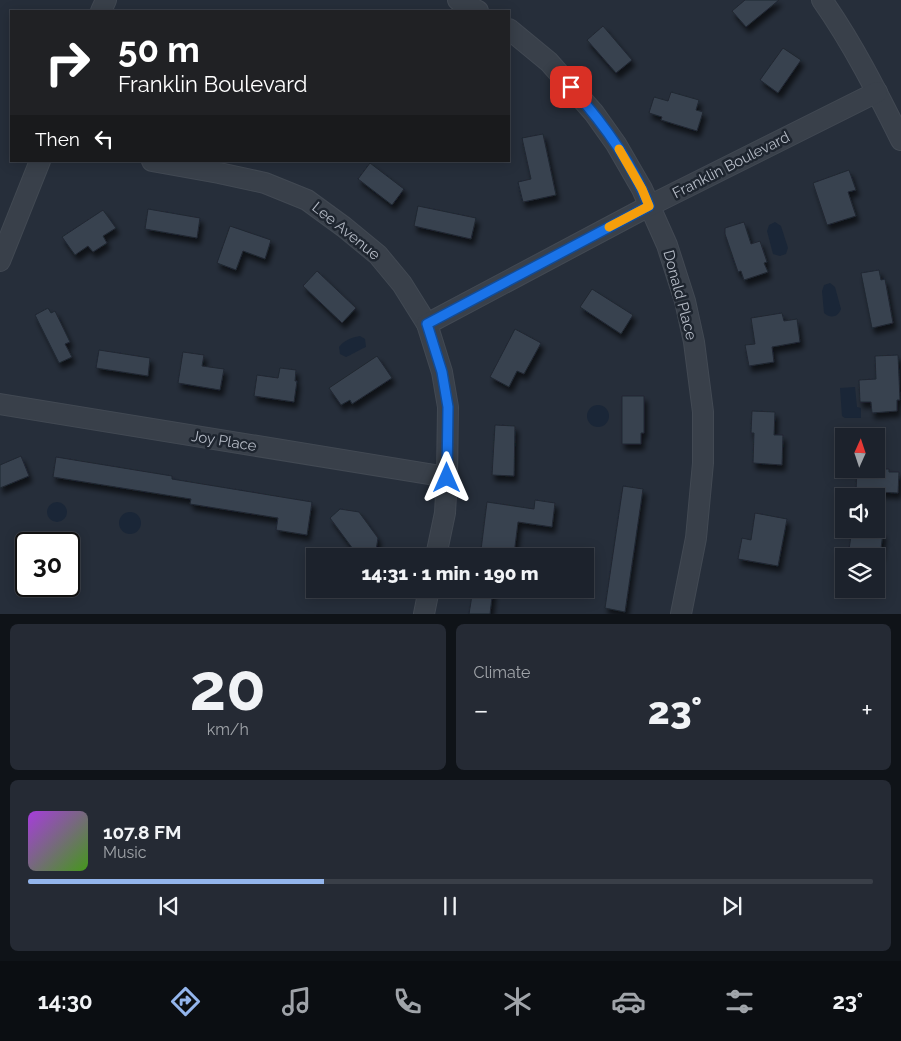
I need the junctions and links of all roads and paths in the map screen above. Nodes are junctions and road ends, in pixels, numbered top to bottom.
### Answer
1 (458, 0) edge
2 (822, 0) edge
3 (476, 10) edge
4 (510, 30) edge
5 (877, 92) junction
6 (901, 140) edge
7 (40, 162) edge
8 (158, 162) edge
9 (649, 206) junction
10 (0, 261) edge
11 (427, 324) junction
12 (0, 404) edge
13 (447, 478) junction
14 (438, 548) edge
15 (427, 598) edge
16 (424, 614) edge
17 (681, 614) edge

1 - 3 street
2 - 5 street
4 - 9 street, Donald Place
5 - 6 street
5 - 9 street, Franklin Boulevard
7 - 10 street
8 - 11 street, Lee Avenue
9 - 11 street, Franklin Boulevard
9 - 17 street, Donald Place
11 - 13 street, Lee Avenue
12 - 13 street, Joy Place
13 - 14 street, Lee Avenue
15 - 16 street

